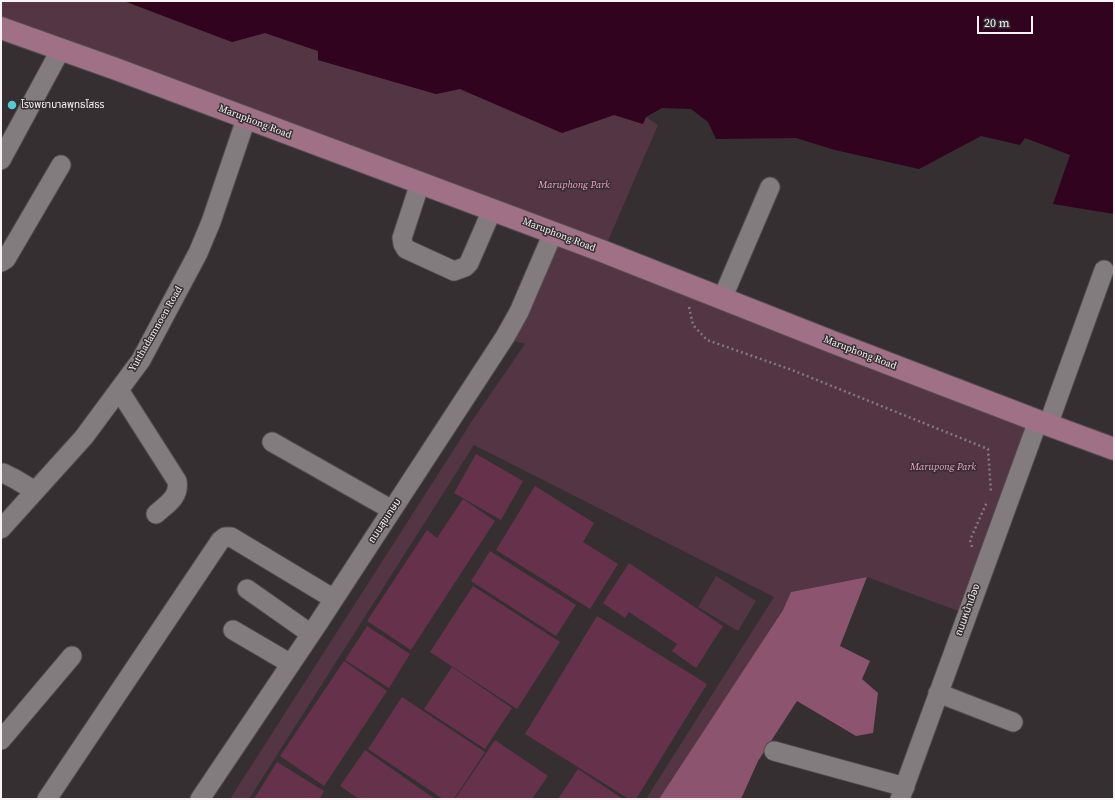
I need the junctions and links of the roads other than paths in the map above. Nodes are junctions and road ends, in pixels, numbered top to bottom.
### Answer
1 (1, 28) edge
2 (61, 49) junction
3 (246, 119) junction
4 (1, 160) edge
5 (61, 165) dead end
6 (420, 183) junction
7 (770, 187) dead end
8 (492, 210) junction
9 (553, 233) junction
10 (1, 262) edge
11 (1104, 270) dead end
12 (722, 299) junction
13 (119, 390) junction
14 (1043, 423) junction
15 (272, 442) dead end
16 (1114, 449) edge
17 (1, 474) edge
18 (35, 491) junction
19 (392, 510) junction
20 (156, 514) dead end
21 (1, 529) edge
22 (248, 590) dead end
23 (334, 600) junction
24 (233, 630) dead end
25 (311, 634) junction
26 (72, 656) dead end
27 (291, 664) junction
28 (938, 693) junction
29 (1013, 722) dead end
30 (1, 740) edge
31 (774, 751) dead end
32 (902, 793) edge
33 (47, 799) edge
34 (200, 799) edge

1 - 2 main road, Maruphong Road
2 - 3 main road, Maruphong Road
2 - 4 street
3 - 6 main road, Maruphong Road
3 - 13 street, Yutthadamnoen Road
5 - 10 street
6 - 8 main road, Maruphong Road
6 - 8 street
7 - 12 street
8 - 9 main road, Maruphong Road
9 - 12 main road, Maruphong Road
9 - 19 street, ถนนสุขเกษม
11 - 14 street, ถนนหน้าเมือง
12 - 14 main road, Maruphong Road
13 - 18 street, Yutthadamnoen Road
13 - 20 street
14 - 16 main road, Maruphong Road
14 - 28 street, ถนนหน้าเมือง
15 - 19 street
17 - 18 street
18 - 21 street, Yutthadamnoen Road
19 - 23 street, ถนนสุขเกษม
22 - 25 street
23 - 25 street, ถนนสุขเกษม
23 - 33 street
24 - 27 street
25 - 27 street, ถนนสุขเกษม
26 - 30 street
27 - 34 street, ถนนสุขเกษม
28 - 29 street
28 - 32 street, ถนนหน้าเมือง
31 - 32 street

